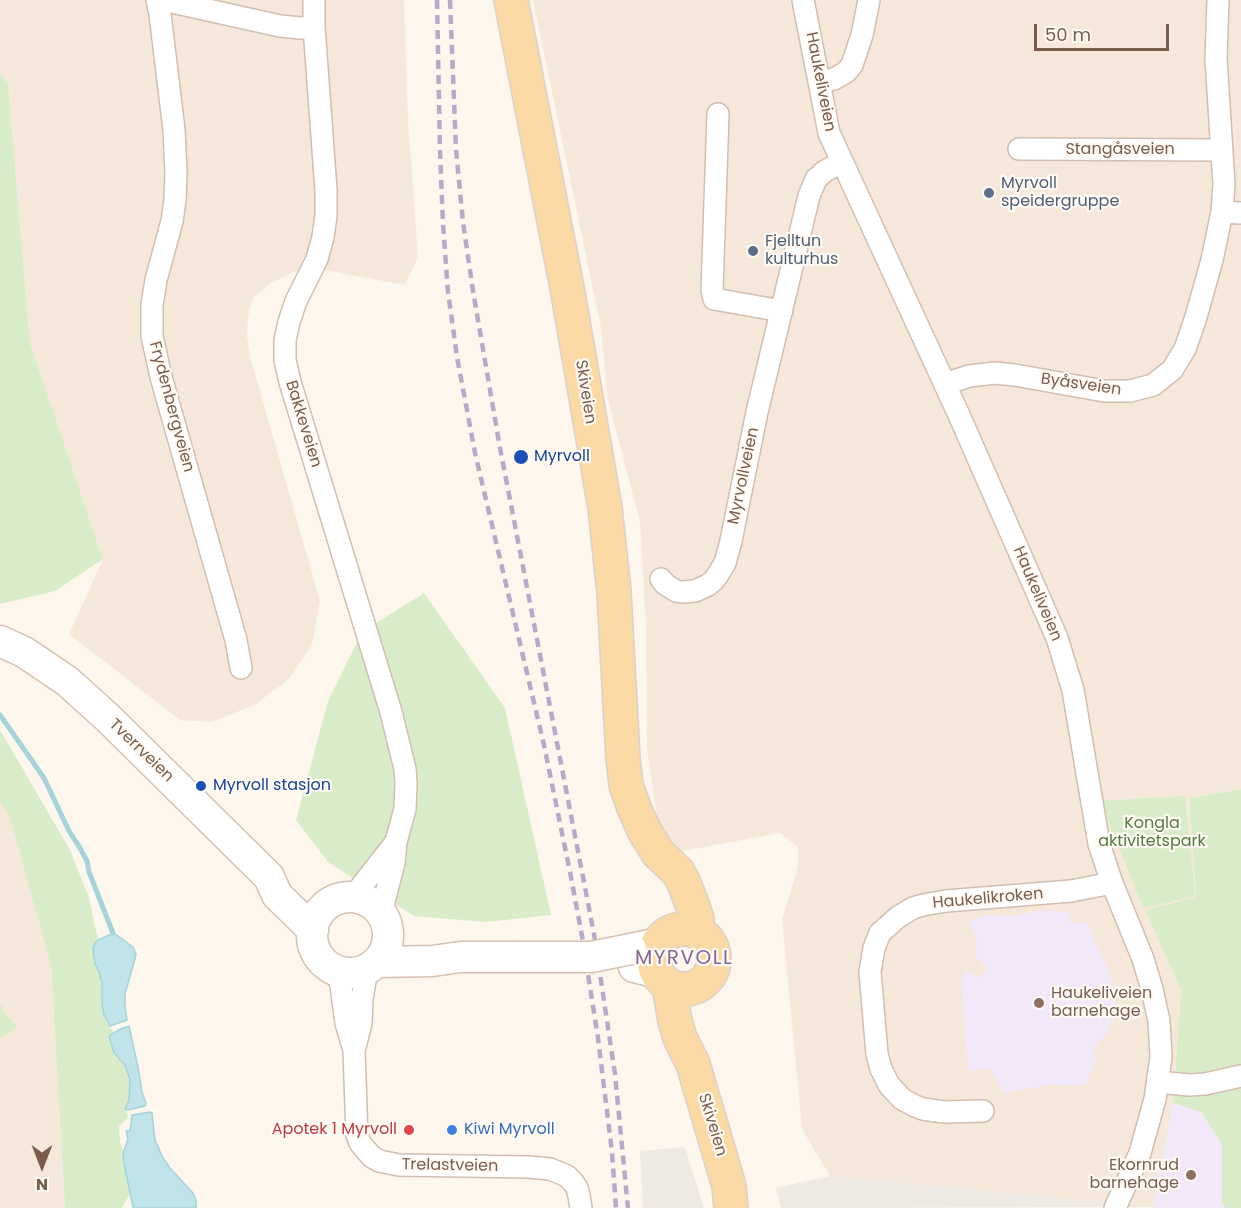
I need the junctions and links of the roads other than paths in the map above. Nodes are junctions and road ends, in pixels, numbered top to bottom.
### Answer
1 (156, 0) edge
2 (163, 0) edge
3 (314, 0) edge
4 (510, 0) edge
5 (803, 0) edge
6 (869, 0) edge
7 (1218, 0) edge
8 (314, 27) junction
9 (820, 82) junction
10 (718, 114) dead end
11 (1019, 149) dead end
12 (1222, 150) junction
13 (842, 162) junction
14 (1232, 212) edge
15 (782, 311) junction
16 (945, 384) junction
17 (661, 579) dead end
18 (0, 641) edge
19 (242, 668) dead end
20 (396, 842) junction
21 (1112, 883) junction
22 (331, 911) junction
23 (378, 945) junction
24 (671, 953) junction
25 (337, 971) junction
26 (702, 983) junction
27 (354, 1050) junction
28 (693, 1064) junction
29 (1241, 1076) edge
30 (1158, 1082) junction
31 (983, 1111) dead end
32 (734, 1201) edge
33 (581, 1208) edge
34 (1115, 1208) edge

1 - 19 street, Frydenbergveien
2 - 8 street
3 - 8 street, Bakkeveien
4 - 24 main road, Skiveien
5 - 9 street, Haukeliveien
6 - 9 street
7 - 12 street
8 - 20 street, Bakkeveien
9 - 13 street, Haukeliveien
10 - 15 street
11 - 12 street, Stangåsveien
12 - 14 street
13 - 15 street, Myrvollveien
13 - 16 street, Haukeliveien
14 - 16 street, Byåsveien
15 - 17 street, Myrvollveien
16 - 21 street, Haukeliveien
18 - 22 main road, Tverrveien
20 - 22 street, Bakkeveien
20 - 23 street, Bakkeveien
21 - 30 street, Haukeliveien
21 - 31 street, Haukelikroken
22 - 23 main road, Tverrveien
22 - 25 main road
23 - 24 main road, bridge
23 - 25 main road
23 - 27 street, Trelastveien
24 - 26 main road
24 - 26 main road
24 - 28 main road, Skiveien
25 - 27 street, Trelastveien
26 - 28 main road, Skiveien
27 - 33 street, Trelastveien
28 - 32 main road, Skiveien
29 - 30 street
30 - 34 street, Haukeliveien

